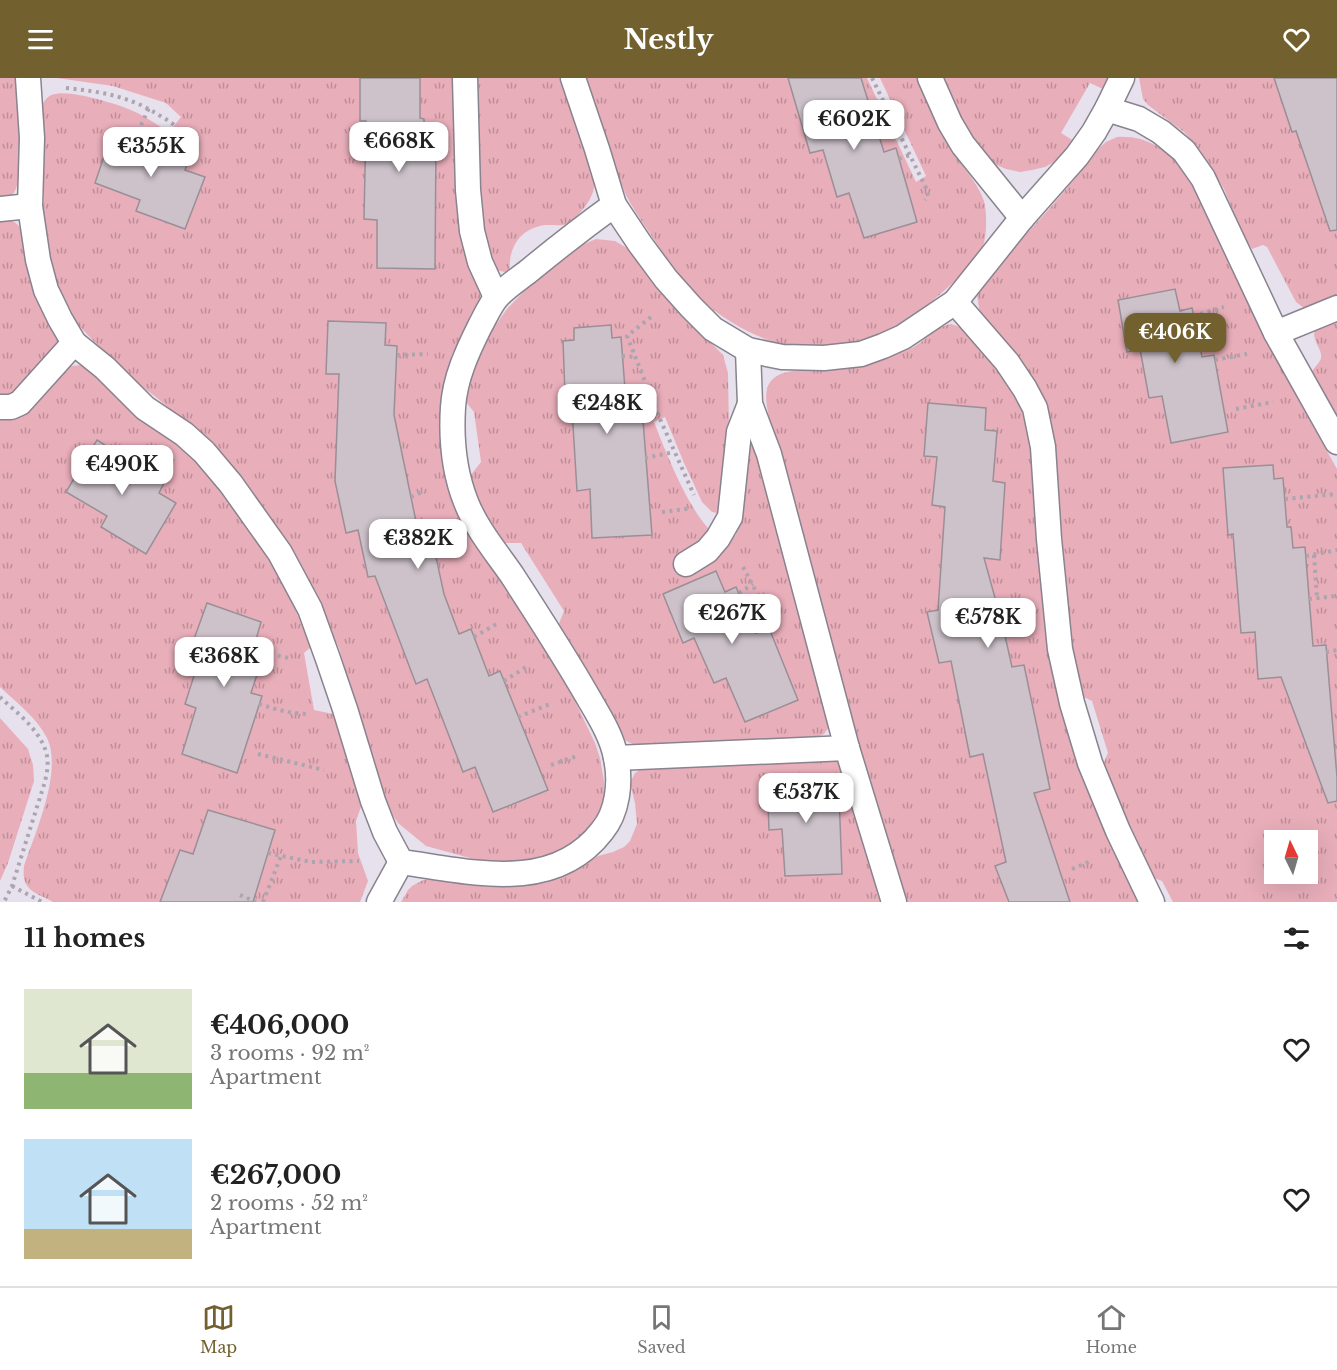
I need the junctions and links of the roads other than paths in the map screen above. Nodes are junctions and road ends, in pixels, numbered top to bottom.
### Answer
1 (465, 78) edge
2 (573, 78) edge
3 (930, 78) edge
4 (1122, 78) edge
5 (28, 83) edge
6 (1107, 109) junction
7 (614, 205) junction
8 (30, 206) junction
9 (0, 209) edge
10 (1022, 218) junction
11 (496, 297) junction
12 (955, 302) junction
13 (1337, 308) edge
14 (1276, 333) junction
15 (75, 343) junction
16 (748, 350) junction
17 (750, 404) junction
18 (0, 407) edge
19 (1337, 442) edge
20 (686, 564) dead end
21 (847, 747) junction
22 (616, 758) junction
23 (397, 856) junction
24 (379, 902) edge
25 (894, 902) edge
26 (1152, 902) edge

1 - 11 lane
2 - 7 lane
3 - 10 lane
4 - 6 lane
5 - 8 lane
6 - 10 lane
6 - 14 lane
7 - 11 lane
7 - 16 lane
8 - 9 lane
8 - 15 lane
10 - 12 lane
11 - 22 lane
12 - 16 lane
12 - 26 lane
13 - 14 lane
14 - 19 lane
15 - 18 lane
15 - 23 lane
16 - 17 lane
17 - 20 lane
17 - 21 lane
21 - 22 lane
21 - 25 lane
22 - 23 lane
23 - 24 lane

